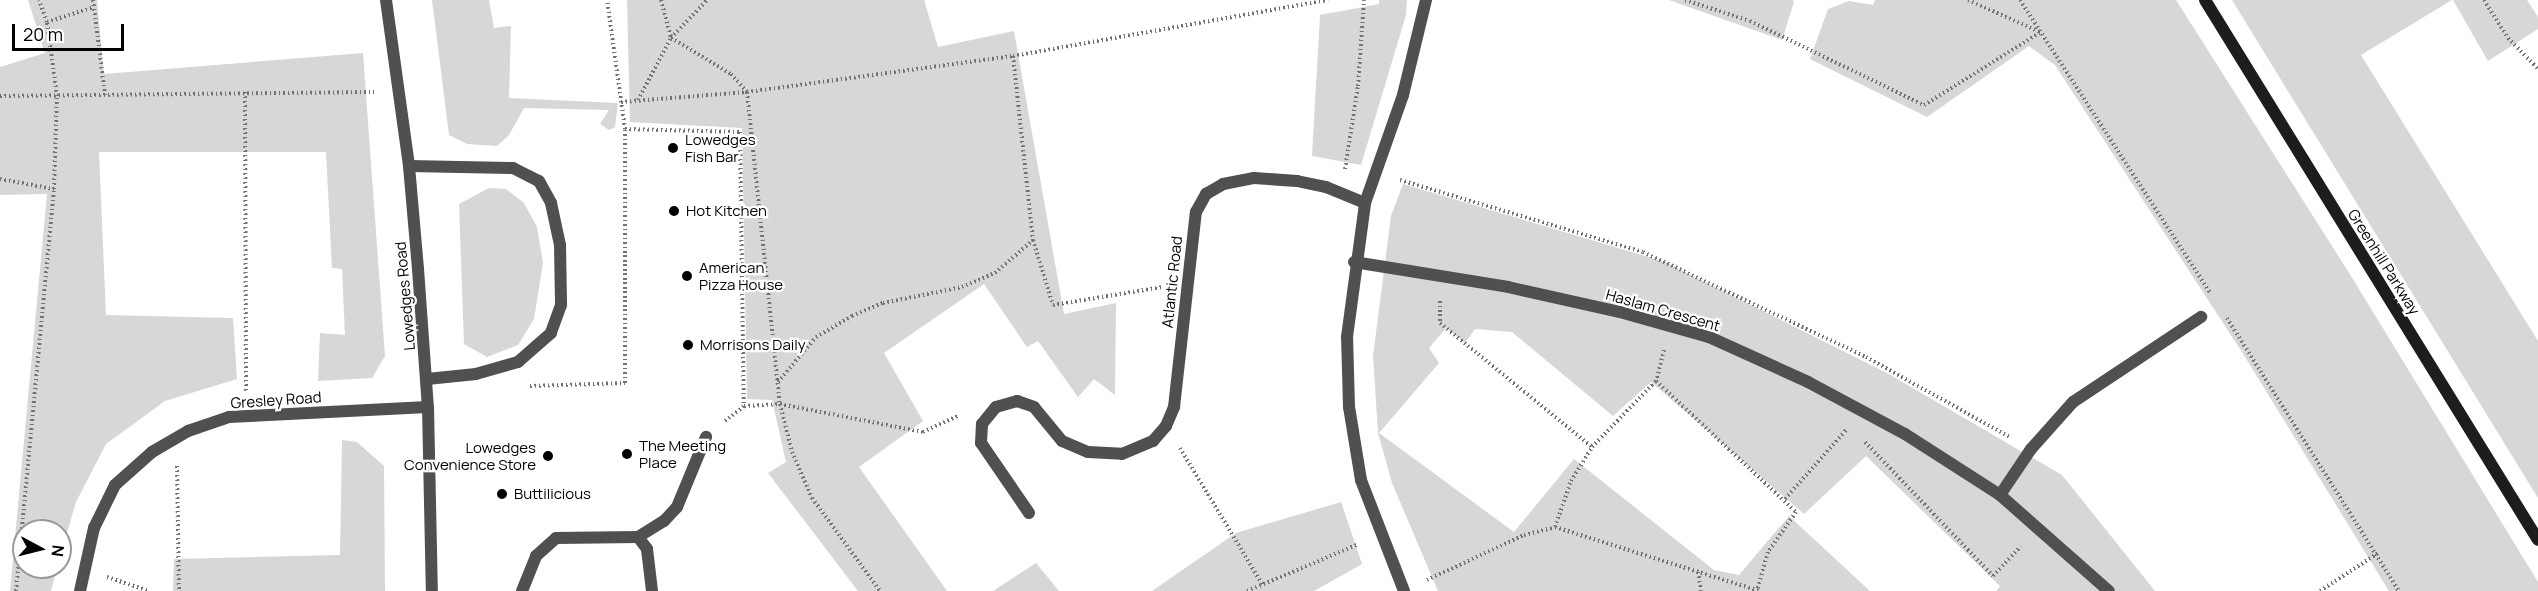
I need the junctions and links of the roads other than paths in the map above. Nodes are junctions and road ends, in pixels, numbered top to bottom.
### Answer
1 (386, 0) edge
2 (1426, 0) edge
3 (2205, 0) edge
4 (409, 166) junction
5 (1365, 203) junction
6 (1354, 262) junction
7 (2201, 317) dead end
8 (427, 380) junction
9 (428, 407) junction
10 (706, 437) road end
11 (2000, 495) junction
12 (1029, 513) dead end
13 (638, 537) junction
14 (2538, 540) edge
15 (80, 591) edge
16 (432, 591) edge
17 (522, 591) edge
18 (652, 591) edge
19 (1404, 591) edge
20 (2109, 591) edge

1 - 4 street, Lowedges Road
2 - 5 street
3 - 14 main road, Greenhill Parkway
4 - 8 street, Lowedges Road
4 - 8 street
5 - 6 street
5 - 12 street, Atlantic Road
6 - 11 street, Haslam Crescent
6 - 19 street
7 - 11 street
8 - 9 street, Lowedges Road
9 - 15 street, Gresley Road
9 - 16 street, Lowedges Road
10 - 13 street
11 - 20 street, Haslam Crescent
13 - 17 street
13 - 18 street

